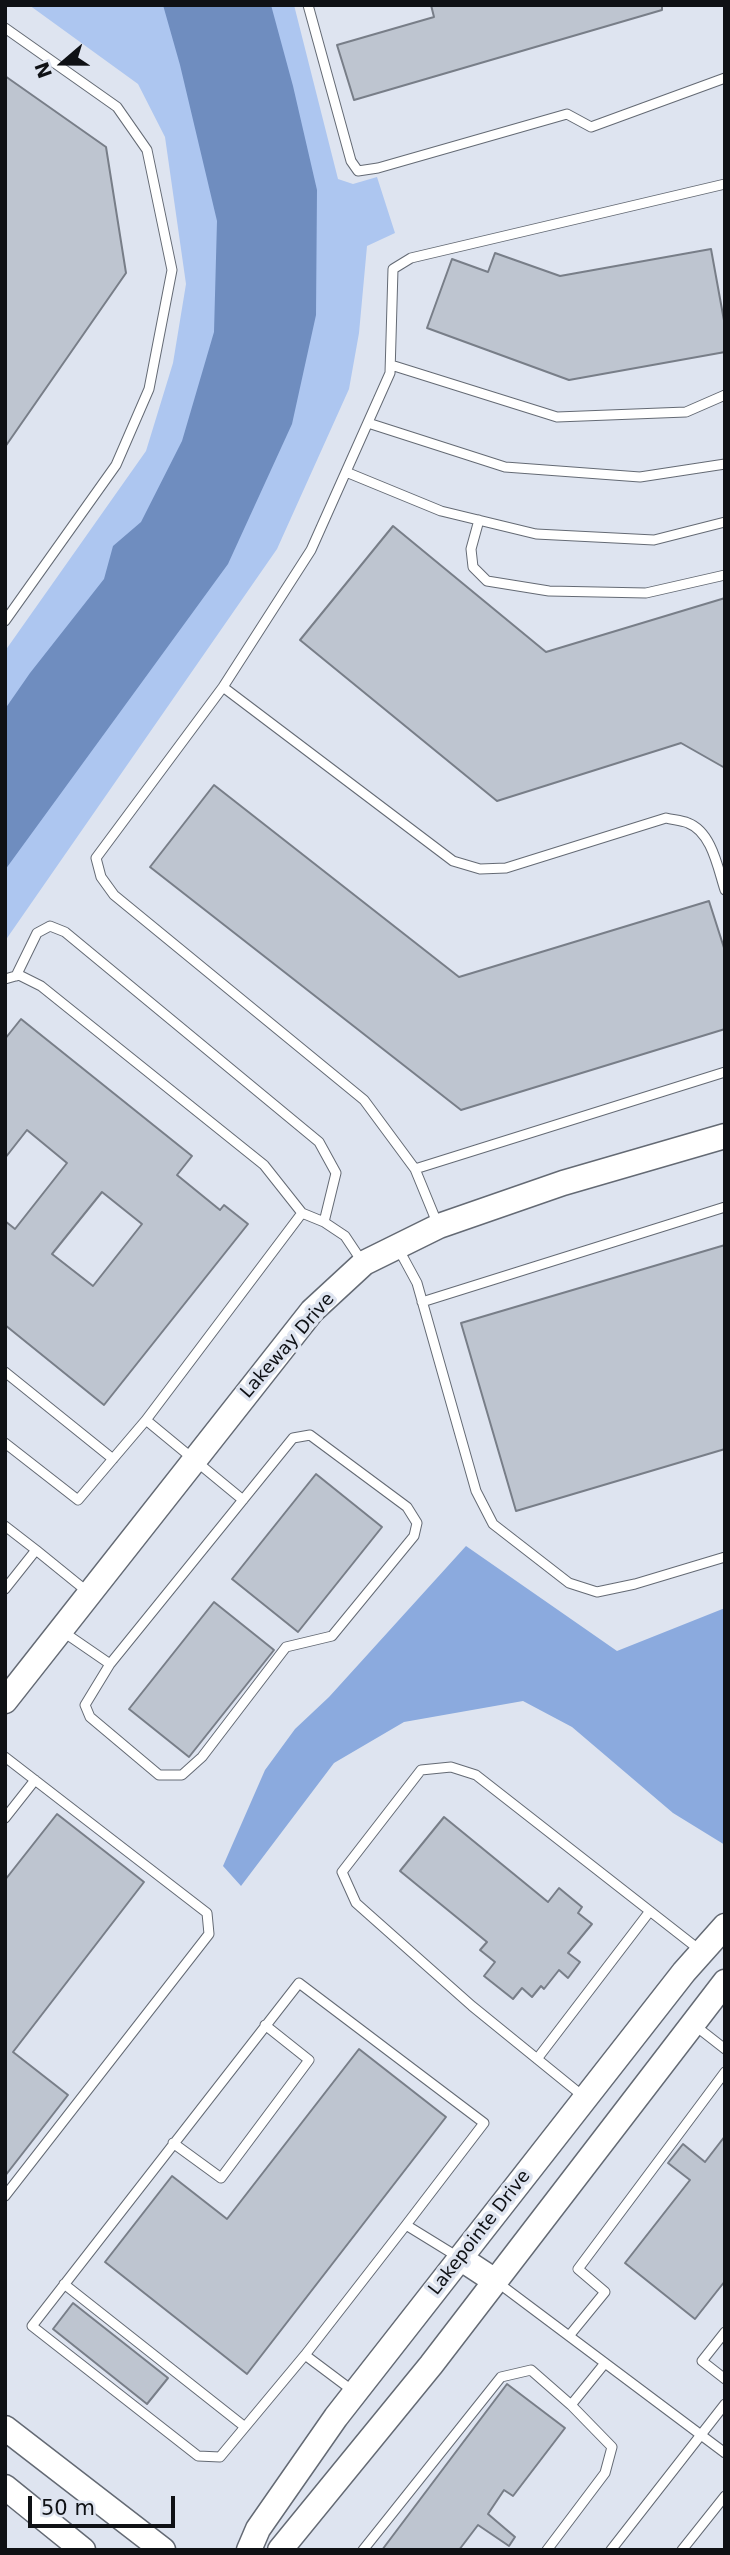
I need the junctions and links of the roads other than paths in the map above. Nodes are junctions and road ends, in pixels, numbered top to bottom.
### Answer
1 (307, 5) edge
2 (5, 28) edge
3 (725, 78) edge
4 (725, 184) edge
5 (391, 365) junction
6 (725, 395) edge
7 (368, 423) junction
8 (725, 464) edge
9 (346, 472) junction
10 (478, 520) junction
11 (725, 522) edge
12 (725, 575) edge
13 (5, 621) edge
14 (223, 687) junction
15 (725, 890) edge
16 (16, 976) junction
17 (5, 979) edge
18 (725, 1072) edge
19 (725, 1136) edge
20 (415, 1169) junction
21 (725, 1208) edge
22 (302, 1213) junction
23 (324, 1222) junction
24 (439, 1226) junction
25 (397, 1247) junction
26 (363, 1263) junction
27 (422, 1302) junction
28 (5, 1372) edge
29 (146, 1420) junction
30 (5, 1443) edge
31 (113, 1459) junction
32 (193, 1461) junction
33 (243, 1500) junction
34 (5, 1526) edge
35 (36, 1550) junction
36 (725, 1557) edge
37 (5, 1589) edge
38 (89, 1594) junction
39 (61, 1630) junction
40 (110, 1664) junction
41 (5, 1702) edge
42 (5, 1757) edge
43 (35, 1780) junction
44 (5, 1818) edge
45 (650, 1911) junction
46 (725, 1926) edge
47 (701, 1952) junction
48 (725, 1982) edge
49 (693, 2024) junction
50 (265, 2025) junction
51 (725, 2049) edge
52 (537, 2059) junction
53 (725, 2072) edge
54 (585, 2098) junction
55 (173, 2143) junction
56 (5, 2196) edge
57 (407, 2225) junction
58 (460, 2258) junction
59 (495, 2281) junction
60 (64, 2284) junction
61 (725, 2332) edge
62 (569, 2336) junction
63 (305, 2355) junction
64 (605, 2363) junction
65 (725, 2379) edge
66 (355, 2392) junction
67 (725, 2404) edge
68 (571, 2405) junction
69 (245, 2427) junction
70 (5, 2428) edge
71 (701, 2434) junction
72 (725, 2453) edge
73 (5, 2487) edge
74 (725, 2496) edge
75 (83, 2550) edge
76 (163, 2550) edge
77 (249, 2550) edge
78 (280, 2550) edge
79 (363, 2550) edge
80 (547, 2550) edge
81 (611, 2550) edge
82 (682, 2550) edge

1 - 3 lane
2 - 13 lane
4 - 5 lane
5 - 6 lane
5 - 7 lane
7 - 8 lane
7 - 9 lane
9 - 10 lane
9 - 14 lane
10 - 11 lane
10 - 12 lane
14 - 15 lane
14 - 20 lane
16 - 17 lane
16 - 22 lane
16 - 23 lane
18 - 20 lane
19 - 24 main road, Lakeway Drive
20 - 24 lane
21 - 27 lane
22 - 23 lane
22 - 29 lane
23 - 26 lane
24 - 25 main road, Lakeway Drive
25 - 26 main road, Lakeway Drive
25 - 27 lane
26 - 32 main road, Lakeway Drive
27 - 36 lane
28 - 31 lane
29 - 31 lane
29 - 32 lane
30 - 31 lane
32 - 33 lane
32 - 38 main road, Lakeway Drive
33 - 40 lane
33 - 40 lane
34 - 35 lane
35 - 37 lane
35 - 38 lane
38 - 39 main road, Lakeway Drive
39 - 40 lane
39 - 41 main road, Lakeway Drive
42 - 43 lane
43 - 44 lane
43 - 56 lane
45 - 47 lane
45 - 52 lane
45 - 52 lane
46 - 47 main road, Lakepointe Drive
47 - 54 main road, Lakepointe Drive
48 - 49 main road
49 - 51 lane
49 - 59 main road
50 - 55 lane
50 - 55 lane
50 - 57 lane
52 - 54 lane
53 - 62 lane
54 - 58 main road, Lakepointe Drive
55 - 60 lane
57 - 58 lane
57 - 63 lane
58 - 59 main road
58 - 66 main road, Lakepointe Drive
59 - 62 lane
59 - 78 main road
60 - 69 lane
60 - 69 lane
61 - 65 lane
62 - 64 lane
63 - 66 lane
63 - 69 lane
64 - 68 lane
64 - 71 lane
66 - 77 main road, Lakepointe Drive
67 - 71 lane
68 - 79 lane
68 - 80 lane
70 - 76 main road
71 - 72 lane
71 - 81 lane
73 - 75 main road
74 - 82 lane

